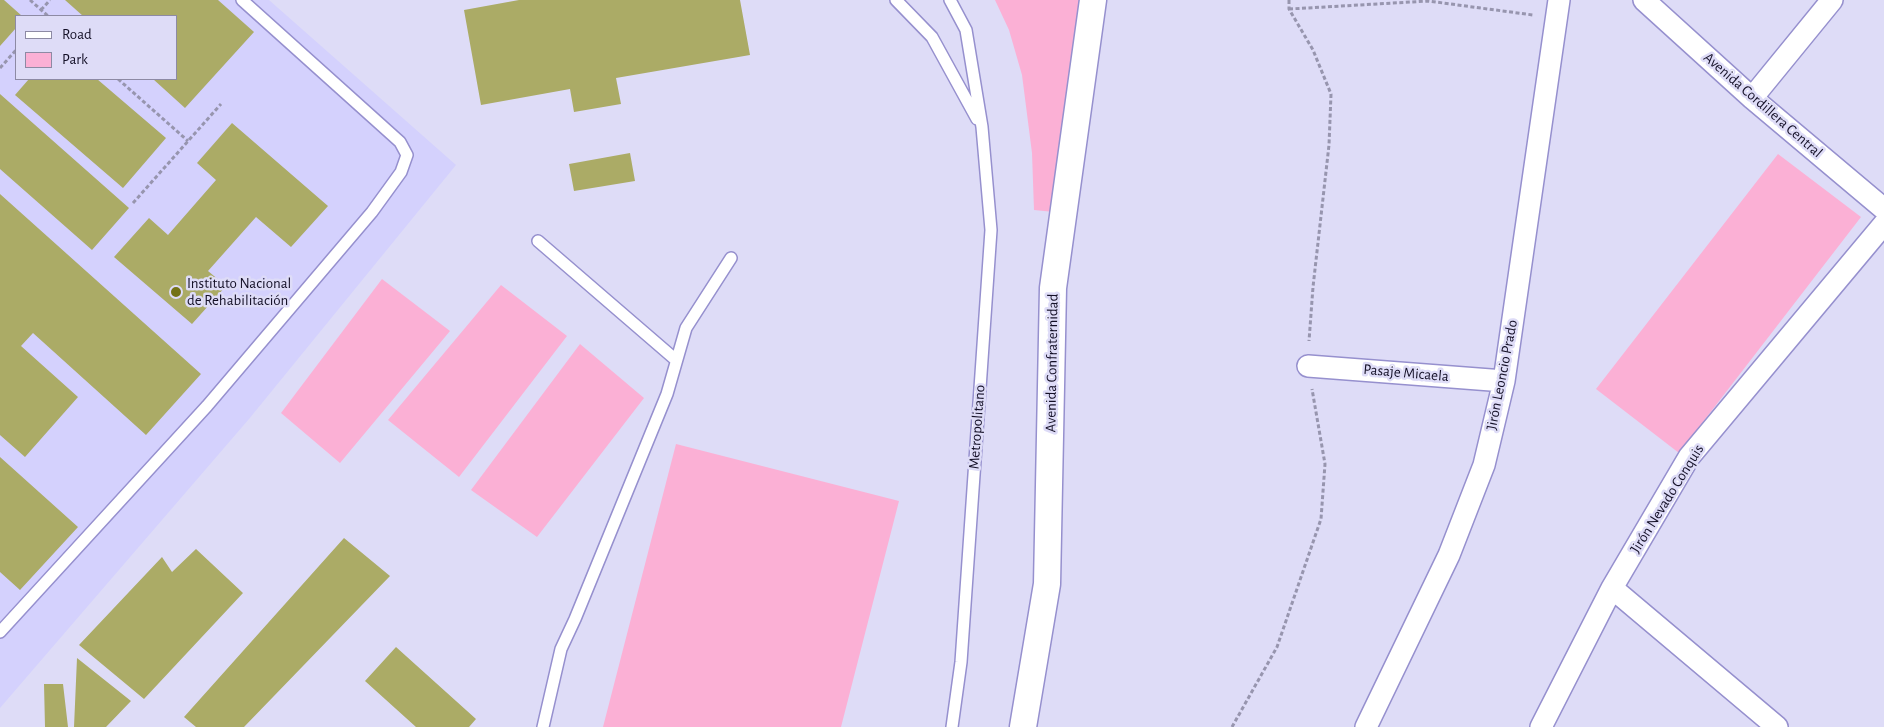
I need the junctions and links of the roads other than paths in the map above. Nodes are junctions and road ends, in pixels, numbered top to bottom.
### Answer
1 (242, 0) edge
2 (896, 0) edge
3 (950, 0) edge
4 (1093, 0) edge
5 (1644, 0) edge
6 (1832, 0) edge
7 (1558, 9) edge
8 (1752, 98) junction
9 (982, 127) junction
10 (1884, 209) edge
11 (1884, 224) edge
12 (538, 241) dead end
13 (731, 258) dead end
14 (676, 360) junction
15 (1308, 366) dead end
16 (1504, 381) junction
17 (1612, 588) junction
18 (0, 632) edge
19 (543, 727) edge
20 (952, 727) edge
21 (1022, 727) edge
22 (1366, 727) edge
23 (1541, 727) edge
24 (1777, 727) edge

1 - 18 lane
2 - 9 lane, Metropolitano
3 - 9 lane, Metropolitano
4 - 21 street, Avenida Confraternidad
5 - 8 street, Avenida Cordillera Central
6 - 8 street
7 - 16 street, Jirón Leoncio Prado
8 - 10 street, Avenida Cordillera Central
9 - 20 lane, Metropolitano
11 - 17 street, Jirón Nevado Conquis
12 - 14 lane
13 - 14 lane
14 - 19 lane
15 - 16 street, Pasaje Micaela
16 - 22 street, Jirón Leoncio Prado
17 - 23 street, Jirón Nevado Conquis
17 - 24 street

